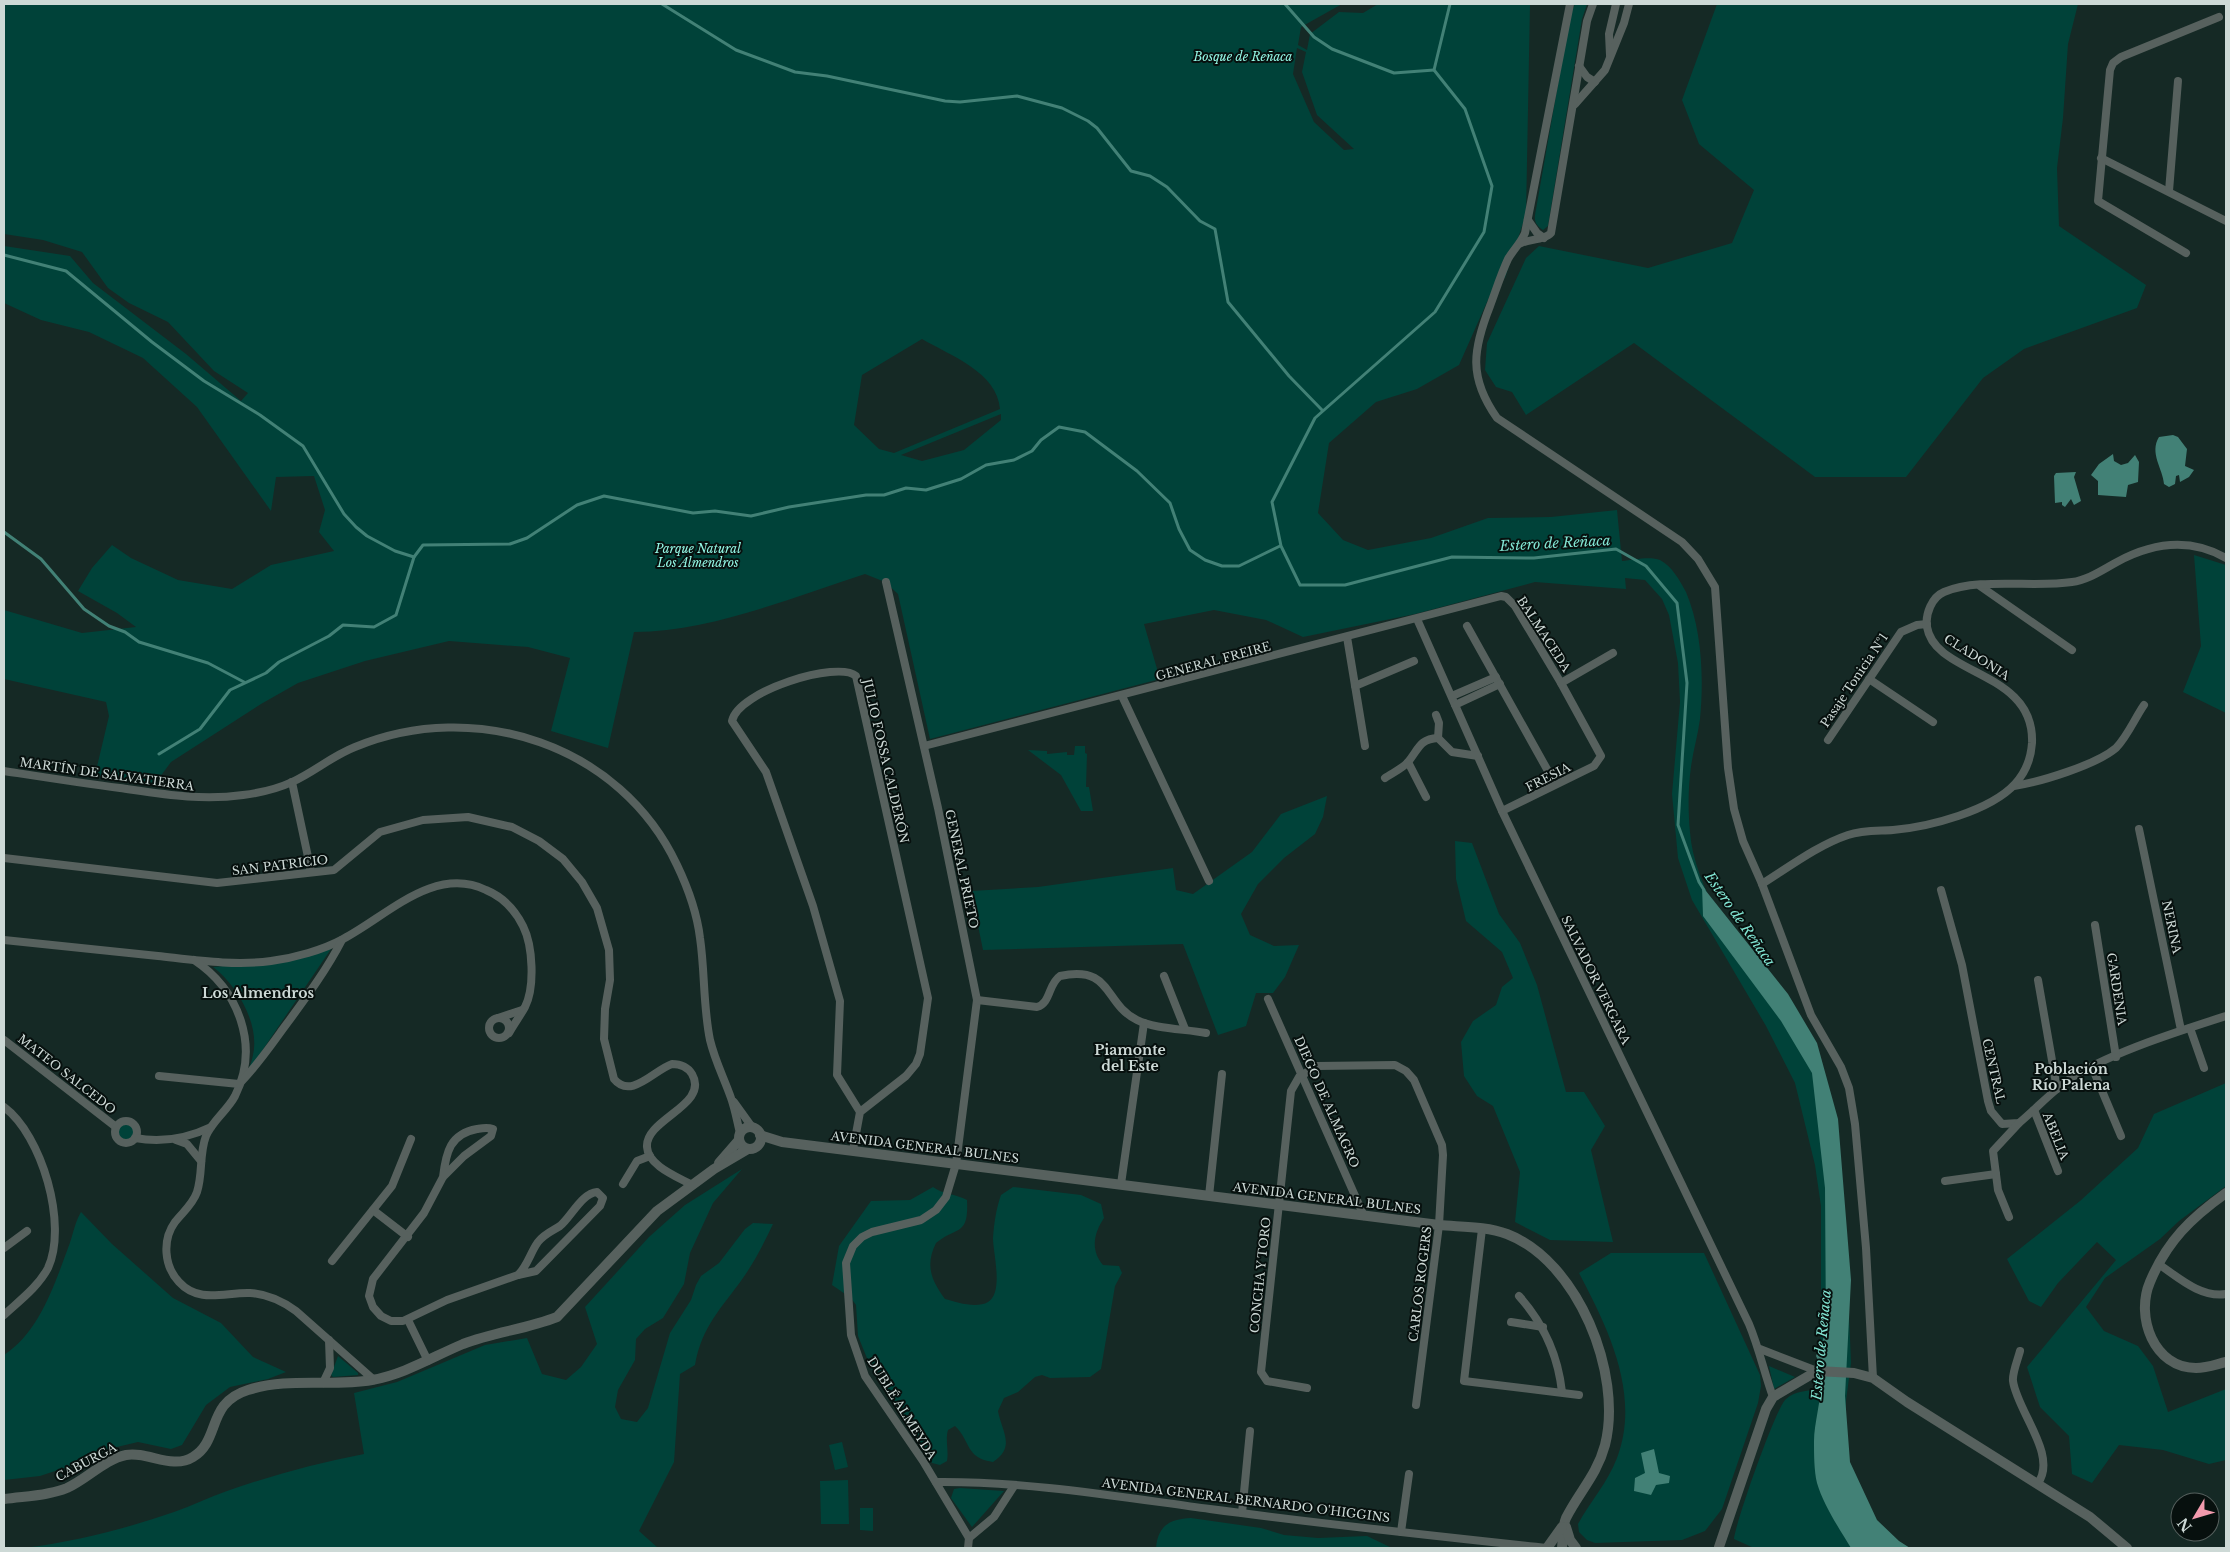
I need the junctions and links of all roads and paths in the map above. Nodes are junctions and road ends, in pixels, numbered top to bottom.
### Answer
1 (1570, 4) edge
2 (1593, 4) edge
3 (1616, 4) edge
4 (1629, 4) edge
5 (2219, 17) dead end
6 (1610, 55) junction
7 (1579, 66) junction
8 (2178, 80) dead end
9 (1595, 82) junction
10 (1574, 104) junction
11 (2101, 158) junction
12 (2170, 191) junction
13 (1528, 220) junction
14 (2226, 221) edge
15 (1544, 238) junction
16 (1521, 243) junction
17 (2186, 254) dead end
18 (2225, 554) edge
19 (886, 582) dead end
20 (1980, 586) junction
21 (1506, 597) joint
22 (1417, 619) junction
23 (1927, 624) junction
24 (1467, 626) dead end
25 (1347, 637) junction
26 (2072, 650) dead end
27 (1613, 653) dead end
28 (1414, 661) dead end
29 (1869, 679) junction
30 (1498, 681) junction
31 (1561, 683) junction
32 (1355, 686) junction
33 (1122, 696) junction
34 (1452, 696) junction
35 (1456, 705) junction
36 (2144, 705) dead end
37 (1436, 715) dead end
38 (1933, 722) dead end
39 (1438, 738) junction
40 (1828, 740) dead end
41 (924, 746) junction
42 (1364, 746) dead end
43 (1478, 756) junction
44 (1601, 760) joint
45 (1408, 762) junction
46 (4, 771) edge
47 (1548, 771) dead end
48 (1384, 778) dead end
49 (292, 782) junction
50 (2014, 786) junction
51 (1426, 797) dead end
52 (1502, 811) junction
53 (2139, 829) dead end
54 (4, 858) edge
55 (311, 871) junction
56 (1210, 881) dead end
57 (1762, 884) junction
58 (1941, 890) dead end
59 (2095, 925) dead end
60 (4, 940) edge
61 (342, 940) junction
62 (192, 959) junction
63 (1164, 976) dead end
64 (2038, 980) dead end
65 (1268, 998) dead end
66 (977, 1000) junction
67 (522, 1010) junction
68 (2226, 1016) edge
69 (497, 1018) junction
70 (1144, 1023) junction
71 (2190, 1028) junction
72 (1185, 1029) junction
73 (2181, 1030) junction
74 (509, 1033) junction
75 (1206, 1033) dead end
76 (4, 1040) edge
77 (2116, 1057) junction
78 (2092, 1067) junction
79 (2204, 1068) dead end
80 (1222, 1074) dead end
81 (1303, 1074) junction
82 (159, 1076) dead end
83 (239, 1084) junction
84 (2057, 1089) junction
85 (731, 1098) junction
86 (4, 1107) edge
87 (2034, 1110) junction
88 (860, 1112) junction
89 (2019, 1123) junction
90 (116, 1126) junction
91 (210, 1126) junction
92 (739, 1136) junction
93 (2121, 1136) dead end
94 (135, 1138) junction
95 (411, 1139) dead end
96 (755, 1139) junction
97 (175, 1140) junction
98 (853, 1150) junction
99 (650, 1156) junction
100 (201, 1161) junction
101 (956, 1164) junction
102 (714, 1170) junction
103 (2058, 1171) dead end
104 (1996, 1174) junction
105 (442, 1176) junction
106 (1945, 1181) dead end
107 (622, 1184) dead end
108 (1121, 1184) junction
109 (692, 1185) junction
110 (2226, 1193) edge
111 (1209, 1196) junction
112 (1278, 1205) junction
113 (373, 1210) junction
114 (1364, 1216) junction
115 (2009, 1217) dead end
116 (1439, 1225) junction
117 (1482, 1229) junction
118 (27, 1231) dead end
119 (408, 1237) junction
120 (4, 1248) edge
121 (332, 1261) dead end
122 (2160, 1265) junction
123 (518, 1275) junction
124 (2226, 1294) edge
125 (1519, 1296) dead end
126 (4, 1315) edge
127 (408, 1320) junction
128 (1511, 1322) dead end
129 (1543, 1327) junction
130 (329, 1340) junction
131 (1760, 1349) junction
132 (2020, 1351) dead end
133 (428, 1361) junction
134 (2226, 1362) edge
135 (1821, 1371) junction
136 (1873, 1378) junction
137 (374, 1380) junction
138 (323, 1384) junction
139 (1307, 1388) dead end
140 (1562, 1392) junction
141 (1578, 1395) dead end
142 (1772, 1397) junction
143 (1416, 1405) dead end
144 (1250, 1431) dead end
145 (1409, 1474) dead end
146 (936, 1482) junction
147 (2038, 1484) junction
148 (1014, 1486) junction
149 (4, 1499) edge
150 (1242, 1513) junction
151 (1566, 1519) junction
152 (1401, 1532) junction
153 (969, 1538) junction
154 (968, 1548) edge
155 (1547, 1548) edge
156 (1553, 1548) edge
157 (1562, 1548) edge
158 (1576, 1548) edge
159 (1717, 1548) edge
160 (2127, 1548) edge

1 - 13 street
2 - 7 street
3 - 6 street
4 - 6 street
5 - 11 street
6 - 9 street
7 - 9 street
7 - 10 street
8 - 12 street
9 - 10 street
10 - 15 street
11 - 12 street
11 - 17 street
12 - 14 street
13 - 15 street
13 - 16 street
15 - 16 street
16 - 57 street
18 - 20 street
19 - 41 street, GENERAL PRIETO
20 - 23 street
20 - 26 street
21 - 22 street, GENERAL FREIRE
21 - 31 street, BALMACEDA
22 - 25 street, GENERAL FREIRE
22 - 34 street, SALVADOR VERGARA
23 - 29 street, Pasaje Tonicia Nº1
23 - 50 street, CLADONIA
24 - 30 street
25 - 32 street
25 - 33 street, GENERAL FREIRE
27 - 31 street, BALMACEDA
28 - 32 street
29 - 38 street
29 - 40 street, Pasaje Tonicia Nº1
30 - 34 street
30 - 35 street
30 - 47 street
31 - 44 street, BALMACEDA
32 - 42 street
33 - 41 street, GENERAL FREIRE
33 - 56 street
34 - 35 street, SALVADOR VERGARA
35 - 43 street, SALVADOR VERGARA
36 - 50 street
37 - 39 street
39 - 43 street
39 - 45 street
41 - 66 street, GENERAL PRIETO
43 - 52 street, SALVADOR VERGARA
44 - 52 street, FRESIA
45 - 48 street
45 - 51 street
46 - 49 street, MARTÍN DE SALVATIERRA
49 - 55 street
49 - 85 street, MARTÍN DE SALVATIERRA
50 - 57 street, CLADONIA
52 - 131 street, SALVADOR VERGARA
53 - 73 street, NERINA
54 - 55 street, SAN PATRICIO
55 - 99 street, SAN PATRICIO
57 - 136 street
58 - 89 street, CENTRAL
59 - 77 street, GARDENIA
60 - 62 street
61 - 62 street
61 - 67 street
61 - 83 street
62 - 83 street
63 - 72 street
64 - 84 street
65 - 81 street, DIEGO DE ALMAGRO
66 - 70 street
66 - 101 street, GENERAL PRIETO
67 - 69 street
67 - 74 street
68 - 71 street
69 - 74 street
69 - 74 street
70 - 72 street
70 - 108 street
71 - 73 street
71 - 79 street
72 - 75 street
73 - 77 street
76 - 90 street, MATEO SALCEDO
77 - 78 street
78 - 84 street
78 - 93 street
80 - 111 street
81 - 112 street, CONCHA Y TORO
81 - 114 street, DIEGO DE ALMAGRO
81 - 116 street, CARLOS ROGERS
82 - 83 street
83 - 91 street
84 - 87 street
85 - 92 street, MARTÍN DE SALVATIERRA
85 - 96 street, MARTÍN DE SALVATIERRA
86 - 126 street
87 - 89 street
87 - 103 street, ABELIA
88 - 88 street, JULIO FOSSA CALDERÓN
88 - 98 street
89 - 104 street
90 - 94 street, MATEO SALCEDO
90 - 94 street, MATEO SALCEDO
91 - 97 street, MATEO SALCEDO
91 - 100 street
92 - 96 street
92 - 96 street
92 - 102 street, AVENIDA GENERAL BULNES
94 - 97 street, MATEO SALCEDO
95 - 113 street
96 - 98 street, AVENIDA GENERAL BULNES
96 - 102 street, AVENIDA GENERAL BULNES
97 - 100 street
98 - 101 street, AVENIDA GENERAL BULNES
99 - 107 street
99 - 109 street
100 - 130 street
101 - 108 street, AVENIDA GENERAL BULNES
101 - 146 street, DUBLÉ ALMEYDA
102 - 109 street, AVENIDA GENERAL BULNES
104 - 106 street
104 - 115 street
105 - 105 street
105 - 119 street
108 - 111 street, AVENIDA GENERAL BULNES
109 - 133 street, AVENIDA GENERAL BULNES
110 - 122 street
111 - 112 street, AVENIDA GENERAL BULNES
112 - 114 street, AVENIDA GENERAL BULNES
112 - 139 street, CONCHA Y TORO
113 - 119 street
113 - 121 street
114 - 116 street, AVENIDA GENERAL BULNES
116 - 117 street, AVENIDA GENERAL BULNES
116 - 143 street, CARLOS ROGERS
117 - 140 street
117 - 151 street, AVENIDA GENERAL BULNES
118 - 120 street
119 - 127 street
122 - 124 street
122 - 134 street
123 - 123 street
123 - 127 street
125 - 129 street
127 - 133 street
128 - 129 street
129 - 140 street
130 - 137 street
130 - 138 street
131 - 135 street
131 - 142 street, SALVADOR VERGARA
132 - 147 street
133 - 137 street, AVENIDA GENERAL BULNES
135 - 136 street
135 - 142 street
136 - 147 street
137 - 138 street, AVENIDA GENERAL BULNES
138 - 149 street, CABURGA
140 - 141 street
142 - 159 street
144 - 150 street
145 - 152 street
146 - 148 street, AVENIDA GENERAL BERNARDO O'HIGGINS
146 - 153 street, DUBLÉ ALMEYDA
147 - 160 street
148 - 150 street, AVENIDA GENERAL BERNARDO O'HIGGINS
148 - 153 street
150 - 152 street, AVENIDA GENERAL BERNARDO O'HIGGINS
151 - 155 street
151 - 157 street, AVENIDA GENERAL BULNES
151 - 158 street
152 - 155 street, AVENIDA GENERAL BERNARDO O'HIGGINS
153 - 154 street
155 - 156 street, AVENIDA GENERAL BERNARDO O'HIGGINS

